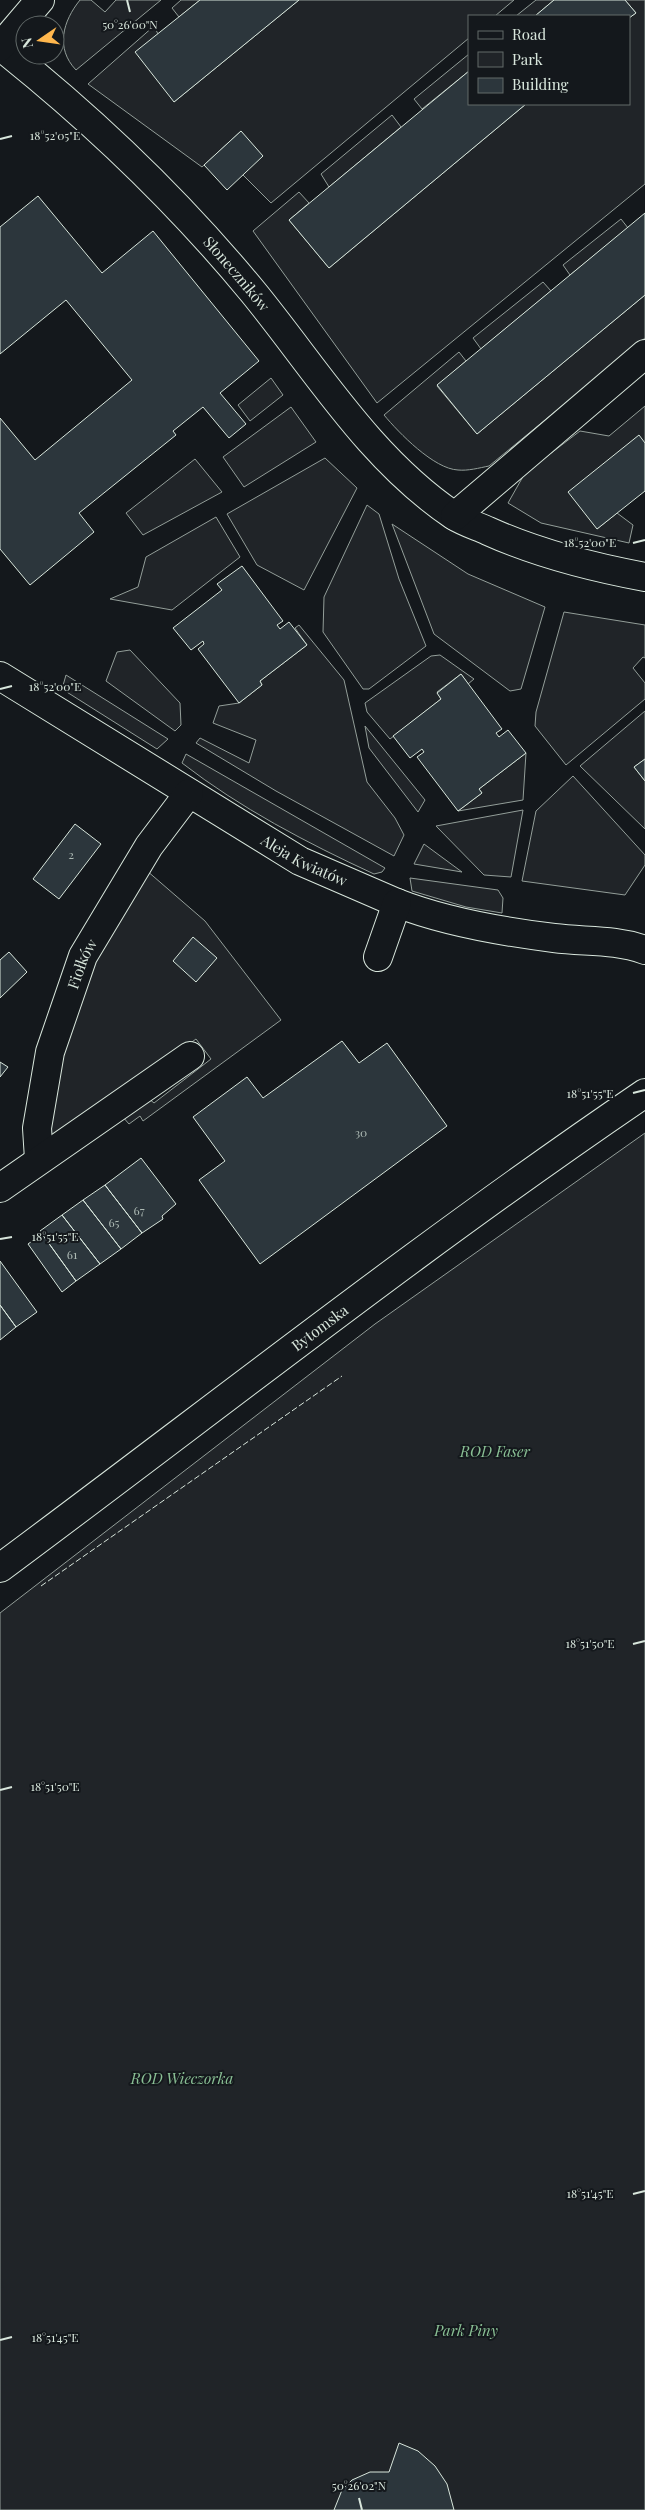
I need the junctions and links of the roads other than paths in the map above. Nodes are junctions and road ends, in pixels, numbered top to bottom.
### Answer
1 (40, 0) edge
2 (0, 46) edge
3 (645, 354) edge
4 (455, 516) junction
5 (645, 576) edge
6 (0, 676) edge
7 (189, 793) junction
8 (397, 903) junction
9 (645, 950) edge
10 (378, 957) dead end
11 (190, 1056) dead end
12 (645, 1093) edge
13 (39, 1159) junction
14 (0, 1188) edge
15 (0, 1568) edge

1 - 2 street, Słoneczników
2 - 4 street, Słoneczników
3 - 4 street
4 - 5 street, Słoneczników
6 - 7 street, Aleja Kwiatów
7 - 8 street, Aleja Kwiatów
7 - 13 street, Fiołków
8 - 9 street, Aleja Kwiatów
8 - 10 street
11 - 13 street
12 - 15 street, Bytomska
13 - 14 street

